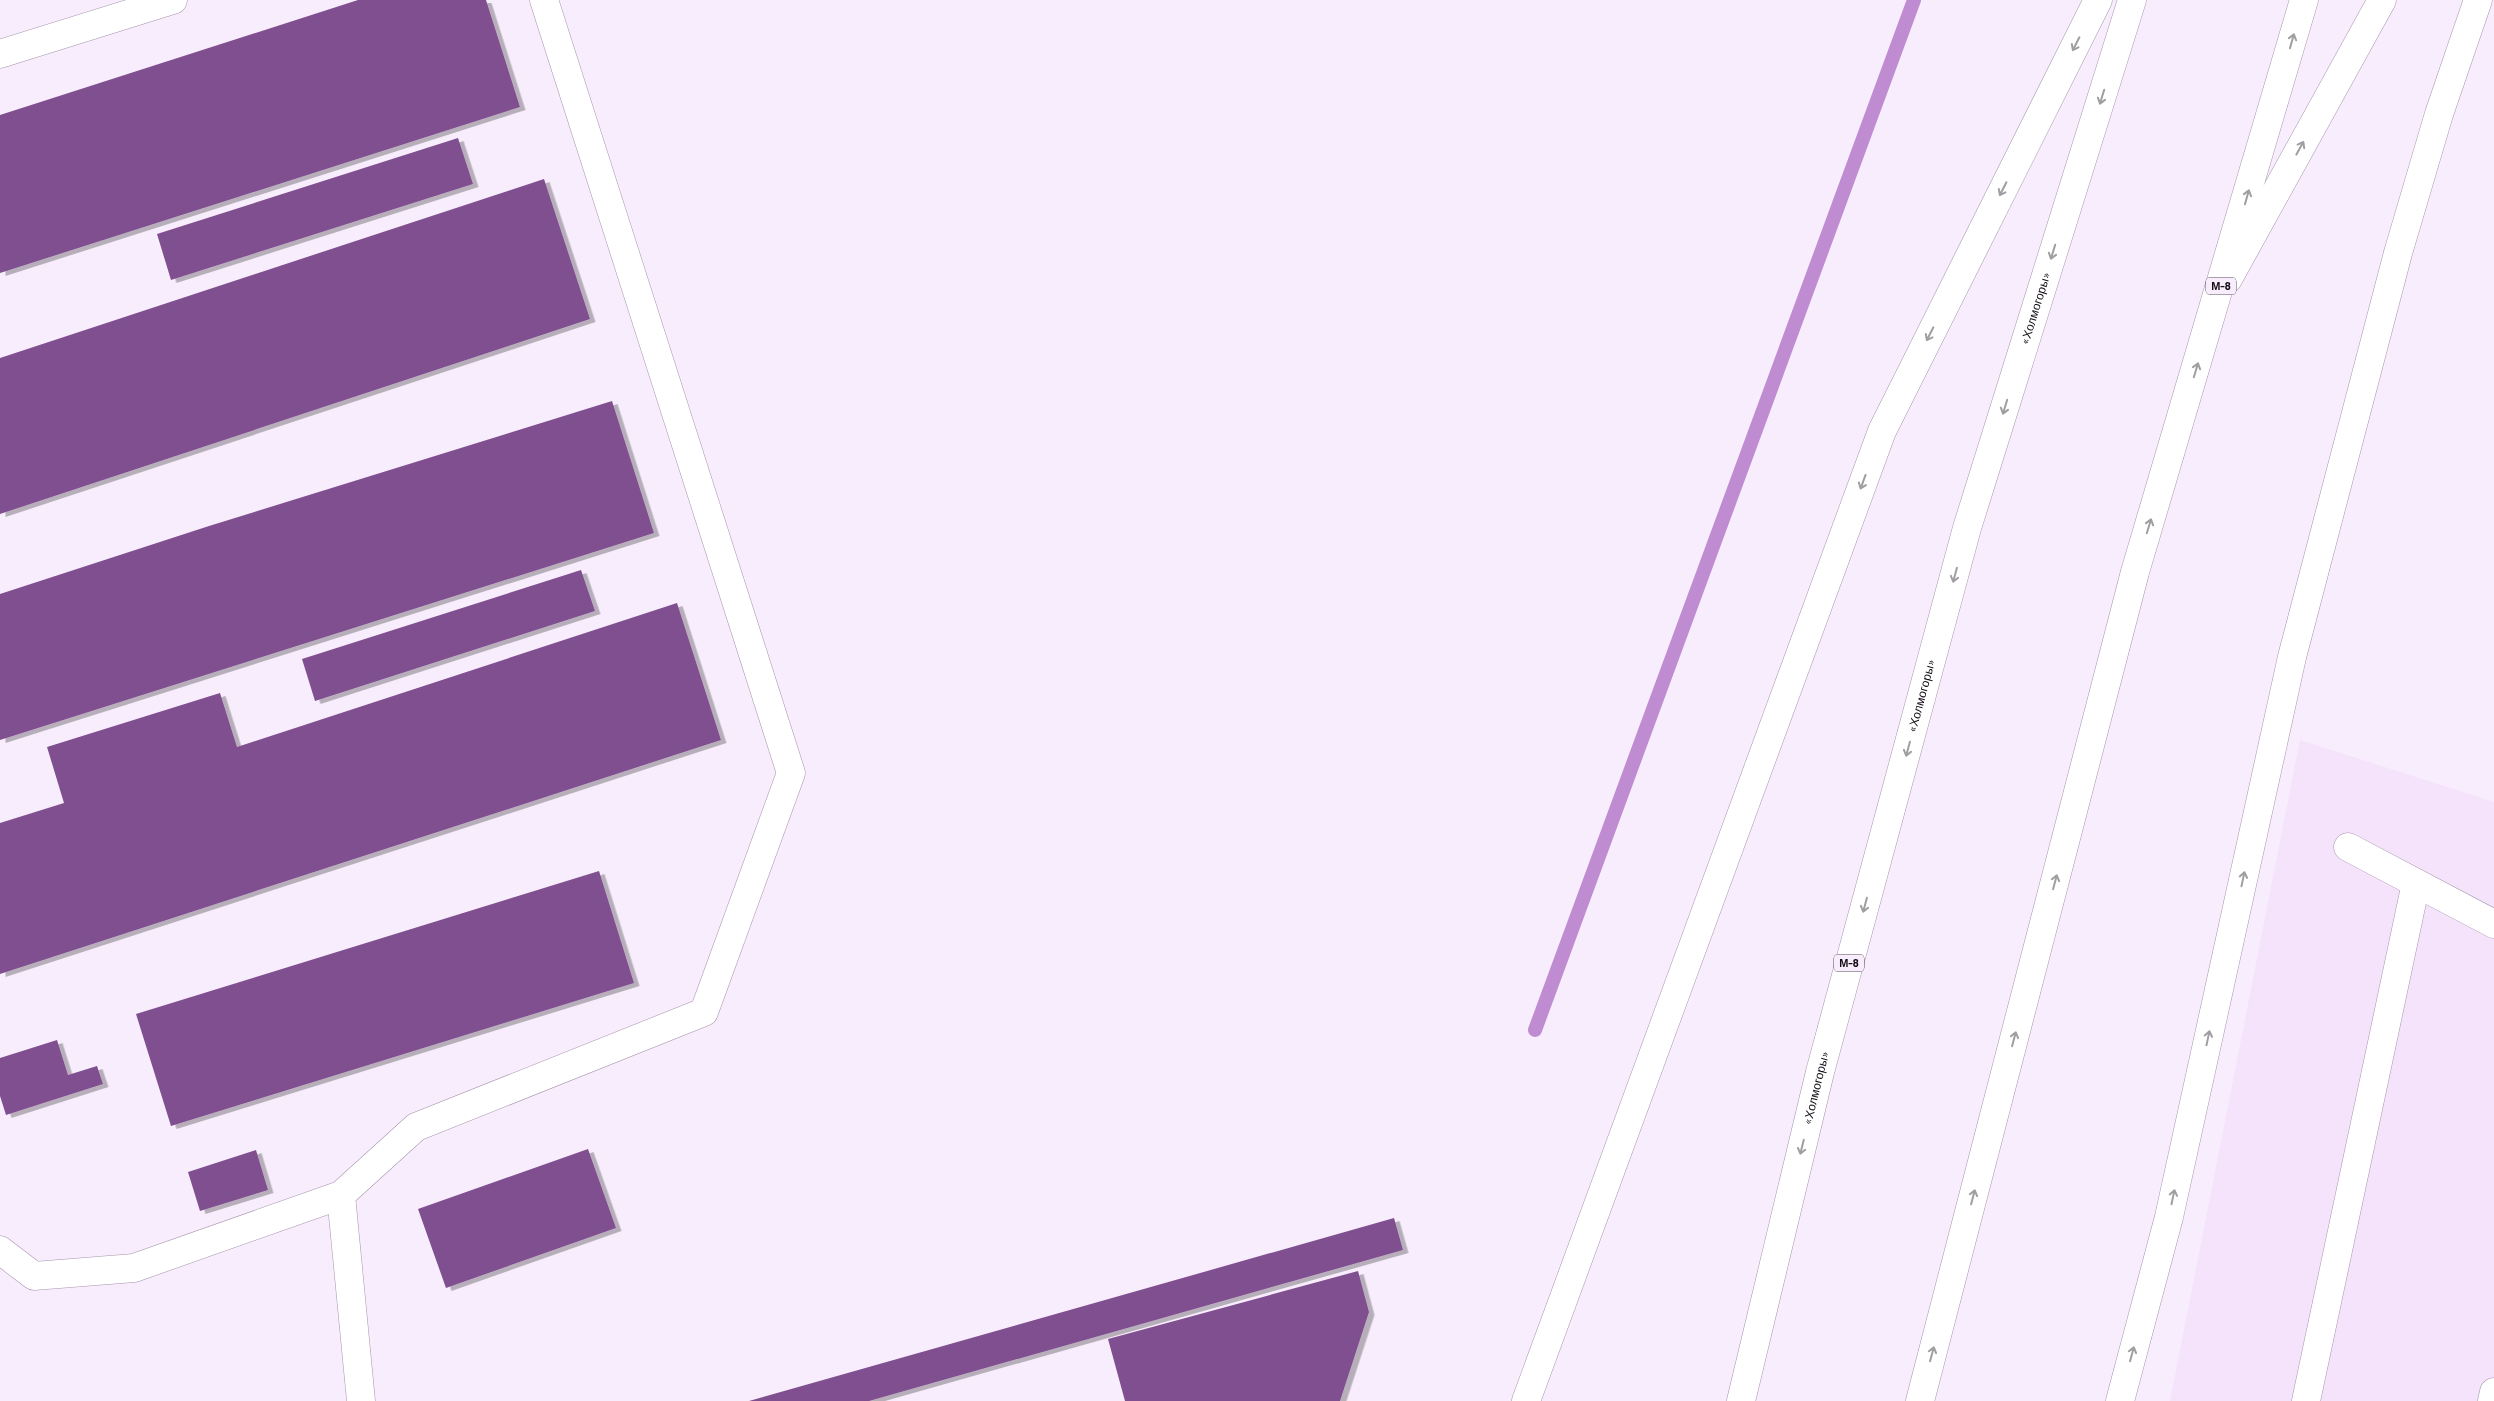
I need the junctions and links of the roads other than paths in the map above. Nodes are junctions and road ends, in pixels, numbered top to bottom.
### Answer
1 (173, 0) edge
2 (544, 0) edge
3 (2098, 0) edge
4 (2132, 0) edge
5 (2304, 0) edge
6 (2382, 0) edge
7 (2478, 0) edge
8 (0, 54) edge
9 (2217, 298) junction
10 (2348, 847) dead end
11 (2416, 882) junction
12 (2494, 924) edge
13 (340, 1195) junction
14 (0, 1250) edge
15 (2494, 1394) edge
16 (361, 1401) edge
17 (1526, 1401) edge
18 (1741, 1401) edge
19 (1920, 1401) edge
20 (2120, 1401) edge
21 (2306, 1401) edge
22 (2492, 1401) edge

1 - 8 main road
2 - 13 main road
3 -> 17 main road
4 -> 18 main road, «Холмогоры» / М-8
9 -> 5 main road, М-8
9 -> 6 main road
20 -> 7 main road
19 -> 9 main road, М-8
10 - 11 main road
11 - 12 main road
11 - 21 main road
13 - 14 main road
13 - 16 main road
15 - 22 main road

